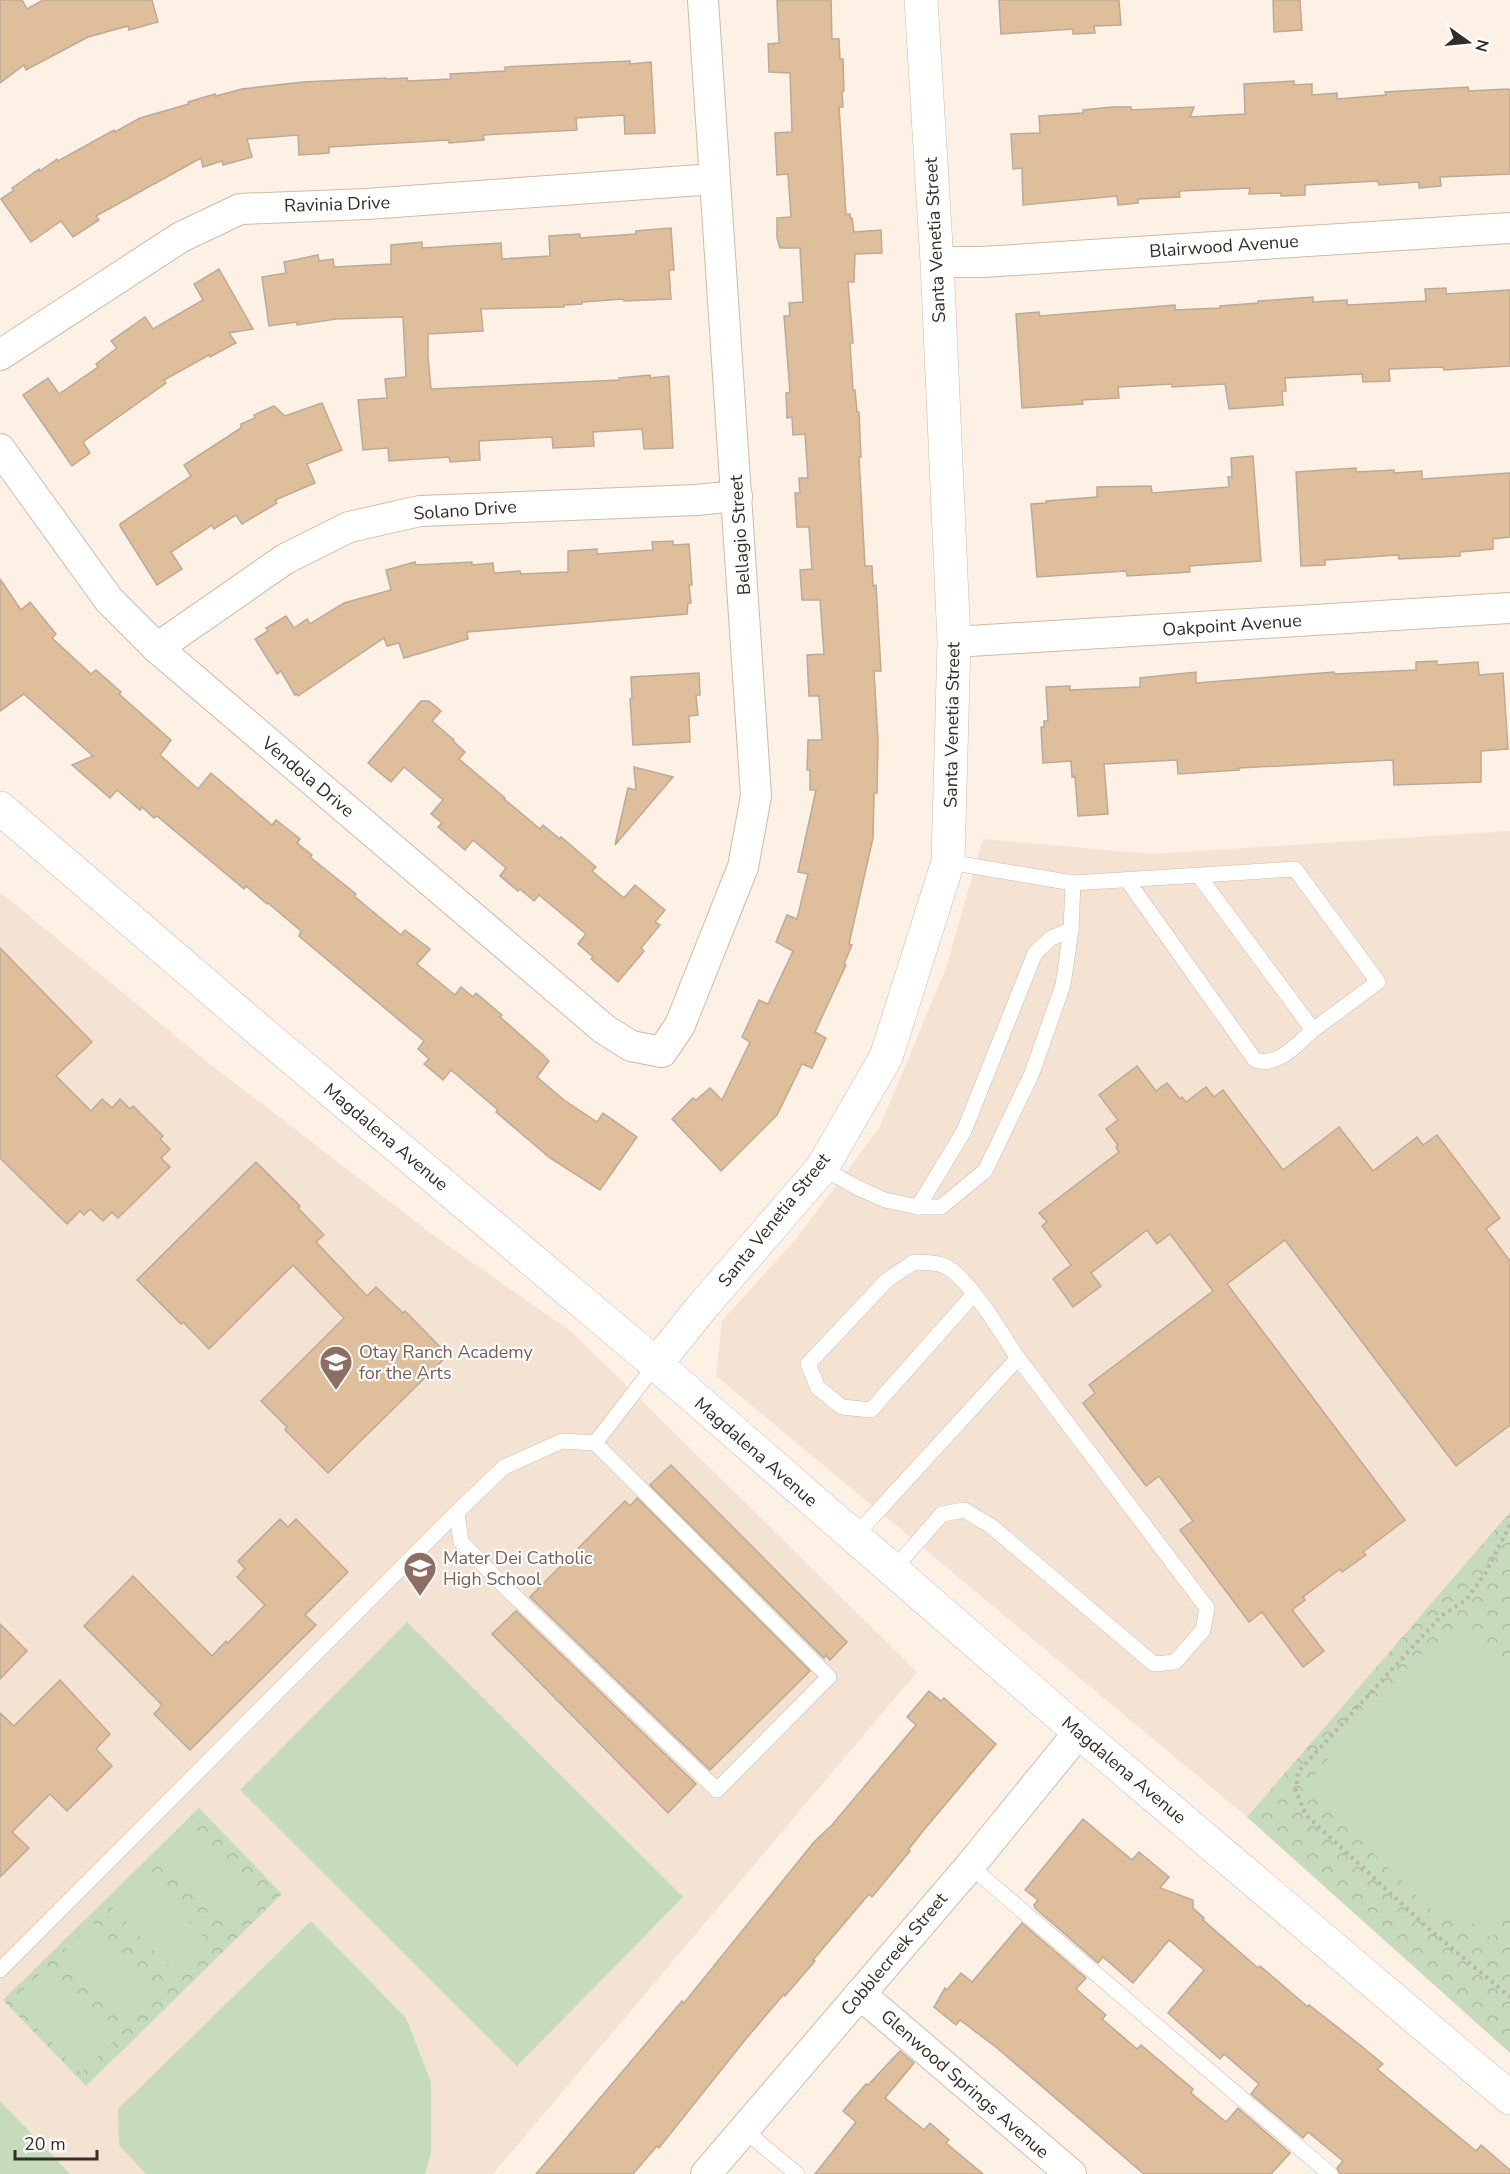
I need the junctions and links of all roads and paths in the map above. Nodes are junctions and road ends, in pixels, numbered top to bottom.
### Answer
1 (703, 0) edge
2 (921, 0) edge
3 (714, 179) junction
4 (1510, 228) edge
5 (937, 262) junction
6 (0, 355) edge
7 (0, 448) edge
8 (737, 496) junction
9 (1510, 608) edge
10 (954, 642) junction
11 (157, 648) junction
12 (0, 808) edge
13 (948, 862) junction
14 (1199, 876) junction
15 (1127, 880) junction
16 (1073, 883) junction
17 (1071, 930) junction
18 (1313, 1030) junction
19 (662, 1052) joint
20 (822, 1168) junction
21 (918, 1208) junction
22 (974, 1294) junction
23 (1018, 1358) junction
24 (656, 1365) junction
25 (595, 1443) junction
26 (457, 1512) junction
27 (1510, 1525) edge
28 (854, 1537) junction
29 (893, 1570) junction
30 (1079, 1732) junction
31 (970, 1866) junction
32 (0, 1970) edge
33 (860, 1994) junction
34 (1510, 1997) edge
35 (1510, 2098) edge
36 (744, 2130) junction
37 (706, 2174) edge
38 (797, 2174) edge
39 (1071, 2174) edge
40 (1330, 2174) edge

1 - 3 street, Bellagio Street
2 - 5 street, Santa Venetia Street
3 - 6 street, Ravinia Drive
3 - 8 street, Bellagio Street
4 - 5 street, Blairwood Avenue
5 - 10 street, Santa Venetia Street
7 - 11 street, Vendola Drive
8 - 11 street, Solano Drive
8 - 19 street, Bellagio Street
9 - 10 street, Oakpoint Avenue
10 - 13 street, Santa Venetia Street
11 - 19 street, Vendola Drive
12 - 24 street, Magdalena Avenue
13 - 16 lane
13 - 20 street, Santa Venetia Street
14 - 15 lane
14 - 18 lane
14 - 18 lane
15 - 16 lane
15 - 18 lane
16 - 17 lane
17 - 21 lane
17 - 21 lane
20 - 21 lane
20 - 24 street, Santa Venetia Street
22 - 22 lane
22 - 23 lane
23 - 28 lane
23 - 29 lane
24 - 25 lane
24 - 28 street, Magdalena Avenue
25 - 26 lane
25 - 26 lane
26 - 32 lane
27 - 34 path
28 - 29 street, Magdalena Avenue
29 - 30 street, Magdalena Avenue
30 - 31 street, Cobblecreek Street
30 - 35 street, Magdalena Avenue
31 - 33 street, Cobblecreek Street
31 - 40 lane
33 - 36 street, Cobblecreek Street
33 - 39 street, Glenwood Springs Avenue
36 - 37 street, Cobblecreek Street
36 - 38 lane

